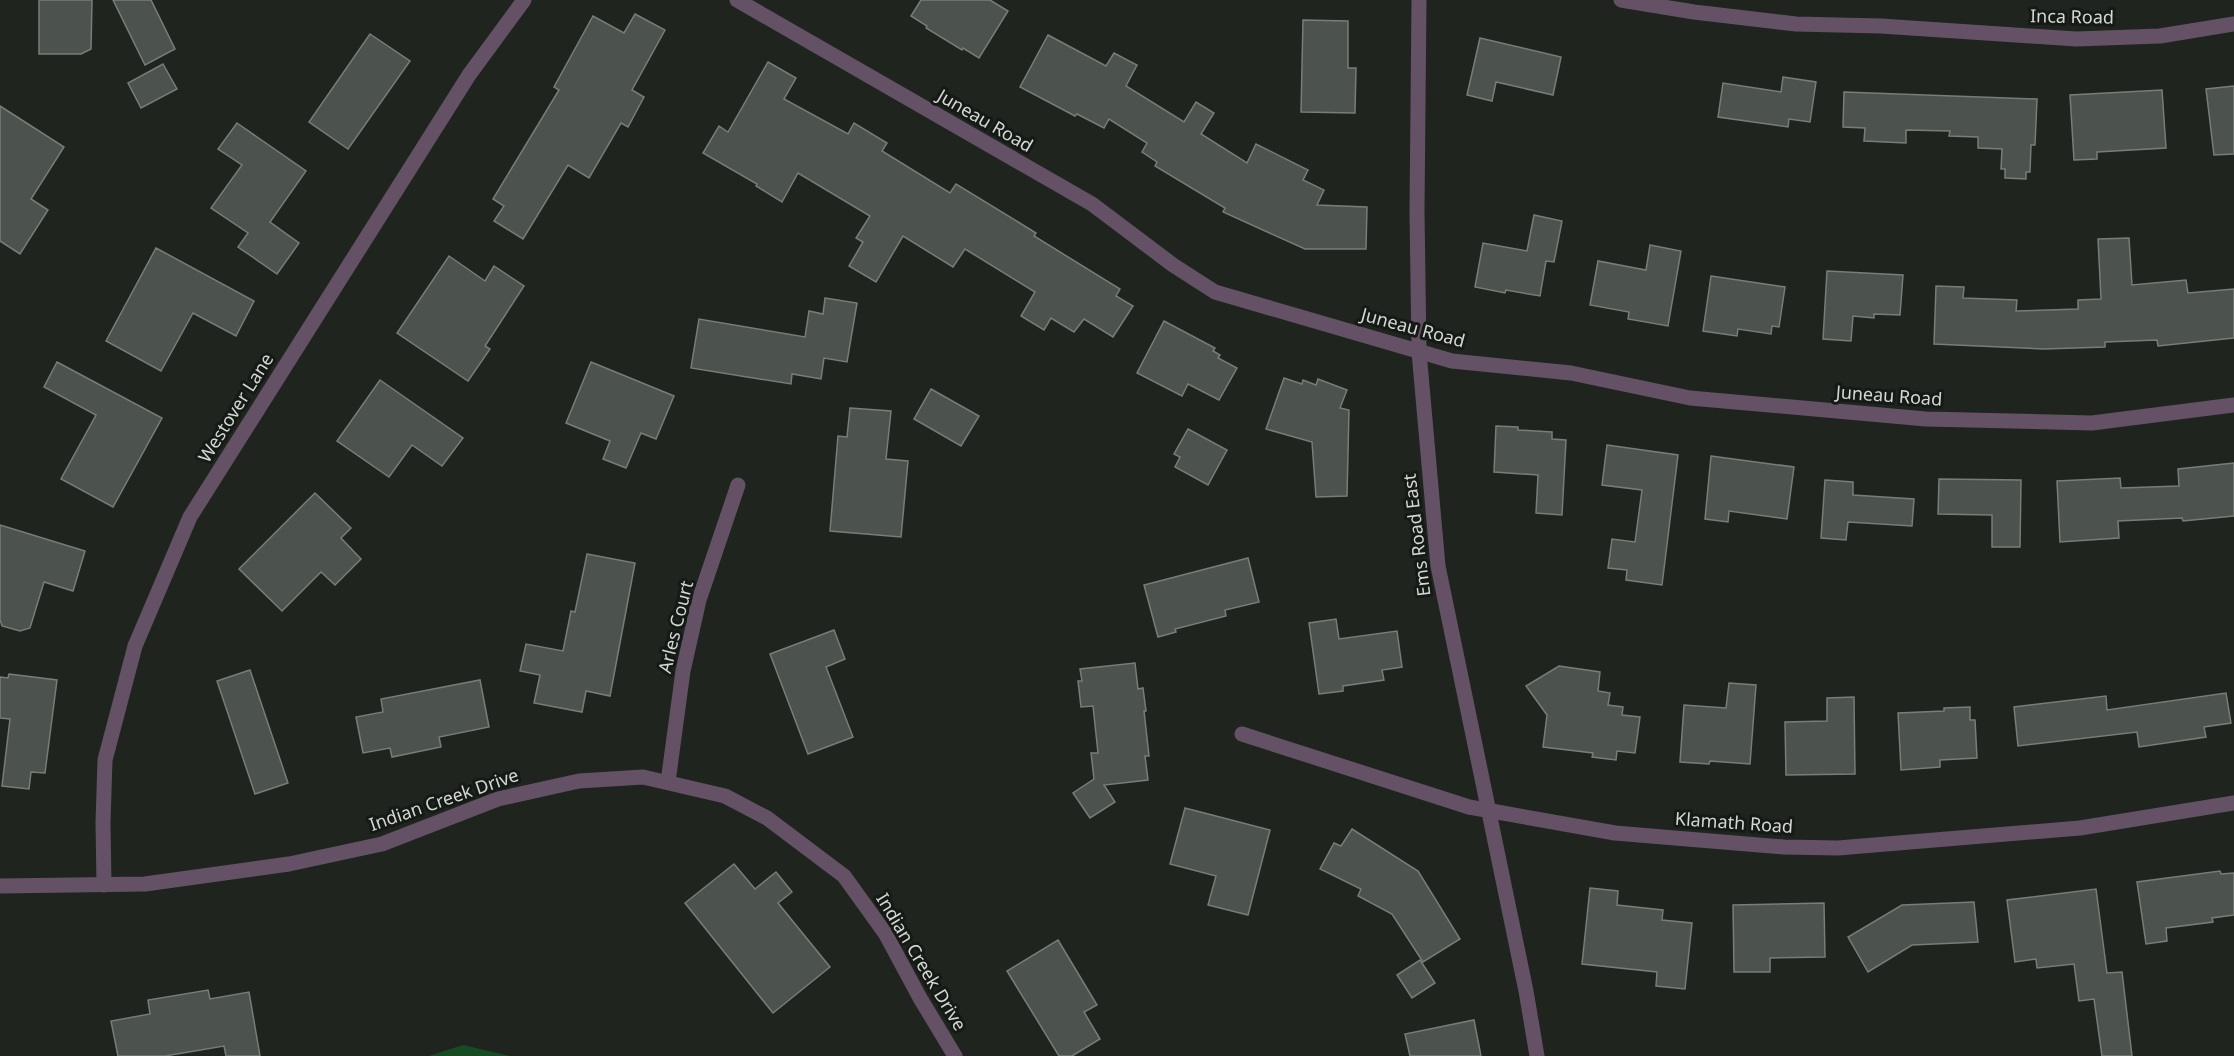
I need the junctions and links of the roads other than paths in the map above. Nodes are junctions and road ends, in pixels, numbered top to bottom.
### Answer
1 (524, 0) edge
2 (737, 0) edge
3 (1419, 0) edge
4 (1622, 0) edge
5 (2234, 24) edge
6 (1419, 352) junction
7 (2234, 405) edge
8 (738, 484) dead end
9 (1242, 734) dead end
10 (668, 782) junction
11 (2234, 803) edge
12 (1488, 811) junction
13 (104, 885) junction
14 (0, 886) edge
15 (956, 1056) edge
16 (1537, 1056) edge

1 - 13 street, Westover Lane
2 - 6 street, Juneau Road
3 - 6 street, Ems Road East
4 - 5 street, Inca Road
6 - 7 street, Juneau Road
6 - 12 street, Ems Road East
8 - 10 street, Arles Court
9 - 12 street, Klamath Road
10 - 13 street, Indian Creek Drive
10 - 15 street, Indian Creek Drive
11 - 12 street, Klamath Road
12 - 16 street, Ems Road East
13 - 14 street, Indian Creek Drive

